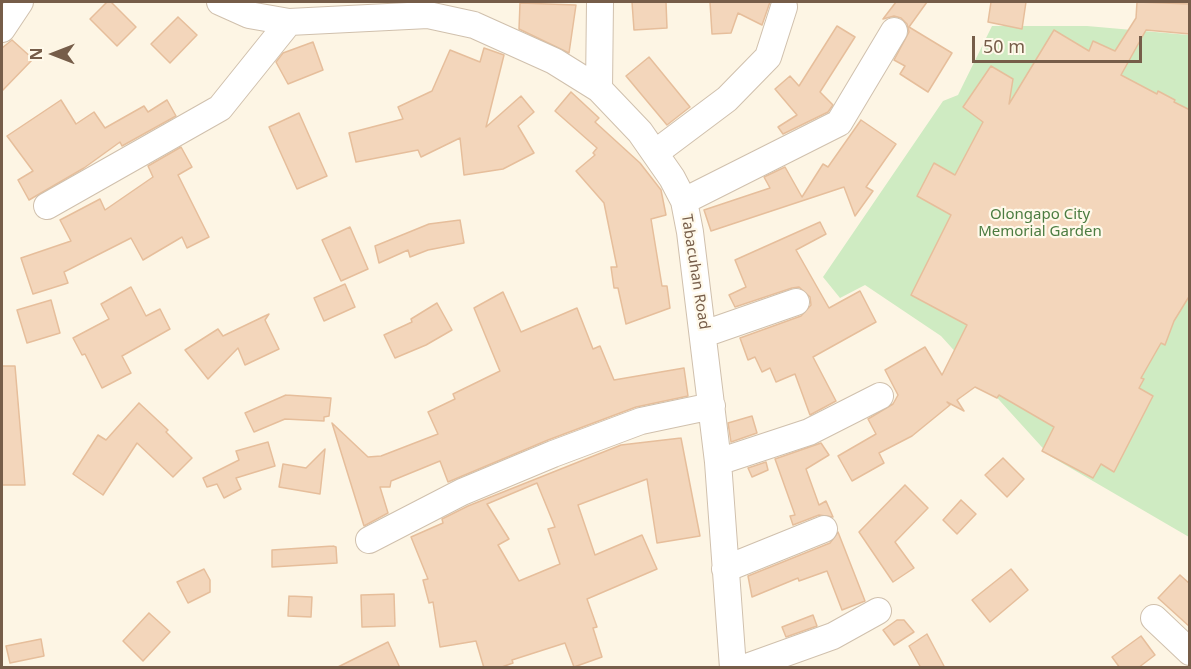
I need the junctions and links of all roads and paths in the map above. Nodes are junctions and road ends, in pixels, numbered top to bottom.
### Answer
1 (20, 2) edge
2 (220, 2) edge
3 (600, 2) edge
4 (784, 8) dead end
5 (289, 22) junction
6 (2, 29) edge
7 (894, 31) dead end
8 (599, 89) junction
9 (655, 153) junction
10 (684, 201) junction
11 (47, 206) dead end
12 (796, 302) dead end
13 (704, 334) junction
14 (880, 396) dead end
15 (712, 406) junction
16 (718, 462) junction
17 (824, 529) dead end
18 (369, 540) dead end
19 (725, 568) junction
20 (878, 611) dead end
21 (1154, 618) dead end
22 (1190, 652) edge
23 (733, 668) edge
24 (744, 668) edge

1 - 6 street
2 - 5 street, Tabacuhan Road
3 - 8 street
4 - 9 street
5 - 8 street, Tabacuhan Road
5 - 11 street
7 - 10 street
8 - 9 street, Tabacuhan Road
9 - 10 street, Tabacuhan Road
10 - 13 street, Tabacuhan Road
12 - 13 street
13 - 15 street, Tabacuhan Road
14 - 16 street
15 - 16 street, Tabacuhan Road
15 - 18 street
16 - 19 street, Tabacuhan Road
17 - 19 street
19 - 23 street, Tabacuhan Road
20 - 24 street
21 - 22 street

